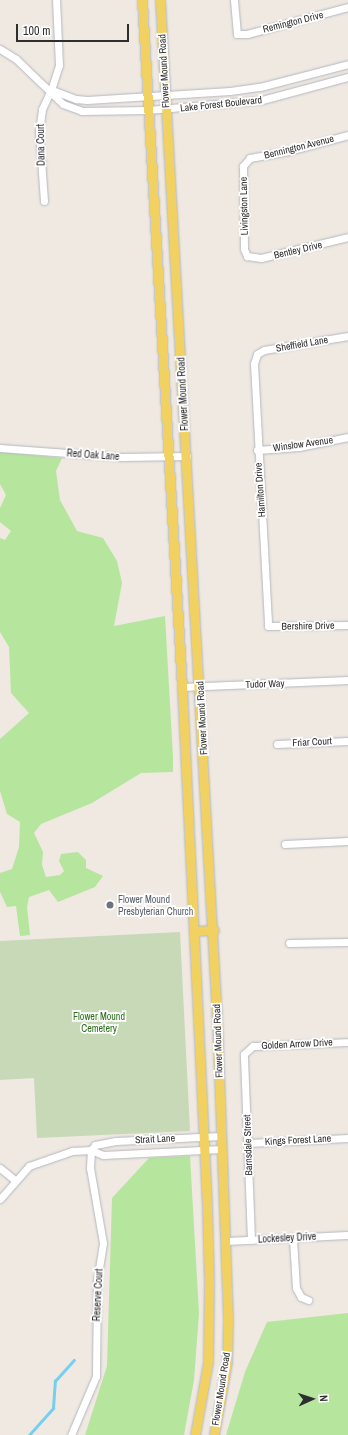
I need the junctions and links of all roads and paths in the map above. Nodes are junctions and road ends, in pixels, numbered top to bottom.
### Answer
1 (56, 0) edge
2 (142, 0) edge
3 (160, 0) edge
4 (234, 0) edge
5 (348, 7) edge
6 (0, 49) edge
7 (348, 64) edge
8 (348, 77) edge
9 (51, 90) junction
10 (166, 96) junction
11 (148, 98) junction
12 (166, 109) junction
13 (148, 110) junction
14 (348, 134) edge
15 (250, 158) joint
16 (44, 201) dead end
17 (348, 237) edge
18 (247, 256) joint
19 (348, 336) edge
20 (258, 354) joint
21 (348, 437) edge
22 (0, 448) edge
23 (257, 450) junction
24 (187, 456) junction
25 (169, 457) junction
26 (348, 625) edge
27 (268, 626) joint
28 (348, 680) edge
29 (200, 686) junction
30 (182, 687) junction
31 (348, 687) edge
32 (348, 741) edge
33 (277, 744) dead end
34 (348, 841) edge
35 (285, 844) dead end
36 (214, 930) junction
37 (194, 931) junction
38 (348, 942) edge
39 (290, 943) dead end
40 (348, 1042) edge
41 (247, 1050) joint
42 (222, 1136) junction
43 (204, 1137) junction
44 (348, 1138) edge
45 (248, 1143) junction
46 (222, 1149) junction
47 (91, 1150) junction
48 (204, 1150) junction
49 (0, 1168) edge
50 (15, 1180) junction
51 (0, 1199) edge
52 (348, 1235) edge
53 (293, 1238) junction
54 (251, 1240) junction
55 (225, 1241) junction
56 (308, 1300) dead end
57 (71, 1435) edge
58 (195, 1435) edge
59 (214, 1435) edge

1 - 9 street, Dana Court
2 - 11 main road, Flower Mound Road
3 - 10 main road, Flower Mound Road
4 - 5 street, Remington Drive
6 - 9 street, Lake Forest Boulevard
7 - 10 street, Lake Forest Boulevard
8 - 12 street, Lake Forest Boulevard
9 - 11 street, Lake Forest Boulevard
9 - 13 street, Lake Forest Boulevard
9 - 16 street, Dana Court
10 - 11 street, Lake Forest Boulevard
10 - 12 main road, Flower Mound Road
11 - 13 main road, Flower Mound Road
12 - 13 street, Lake Forest Boulevard
12 - 24 main road, Flower Mound Road
13 - 25 main road, Flower Mound Road
14 - 15 street, Bennington Avenue
15 - 18 street, Livingston Lane
17 - 18 street, Bentley Drive
19 - 20 street, Sheffield Lane
20 - 23 street, Hamilton Drive
21 - 23 street, Winslow Avenue
22 - 25 street, Red Oak Lane
23 - 27 street, Hamilton Drive
24 - 25 street, Red Oak Lane
24 - 29 main road, Flower Mound Road
25 - 30 main road, Flower Mound Road
26 - 27 street, Bershire Drive
28 - 29 street, Tudor Way
28 - 31 street
29 - 30 street, Tudor Way
29 - 36 main road, Flower Mound Road
30 - 37 main road, Flower Mound Road
32 - 33 street, Friar Court
34 - 35 street
36 - 37 main road
36 - 42 main road, Flower Mound Road
37 - 43 main road, Flower Mound Road
38 - 39 street
40 - 41 street, Golden Arrow Drive
41 - 45 street, Barnsdale Street
42 - 43 street, Strait Lane
42 - 46 main road, Flower Mound Road
43 - 47 street, Strait Lane
43 - 48 main road, Flower Mound Road
44 - 45 street, Kings Forest Lane
45 - 54 street, Barnsdale Street
46 - 48 street, Strait Lane
46 - 55 main road, Flower Mound Road
47 - 48 street, Strait Lane
47 - 50 street, Strait Lane
47 - 57 street, Reserve Court
48 - 58 main road, Flower Mound Road
49 - 50 street
50 - 51 street, Strait Lane
52 - 53 street, Lockesley Drive
53 - 54 street, Lockesley Drive
53 - 56 street
54 - 55 street, Lockesley Drive
55 - 59 main road, Flower Mound Road

